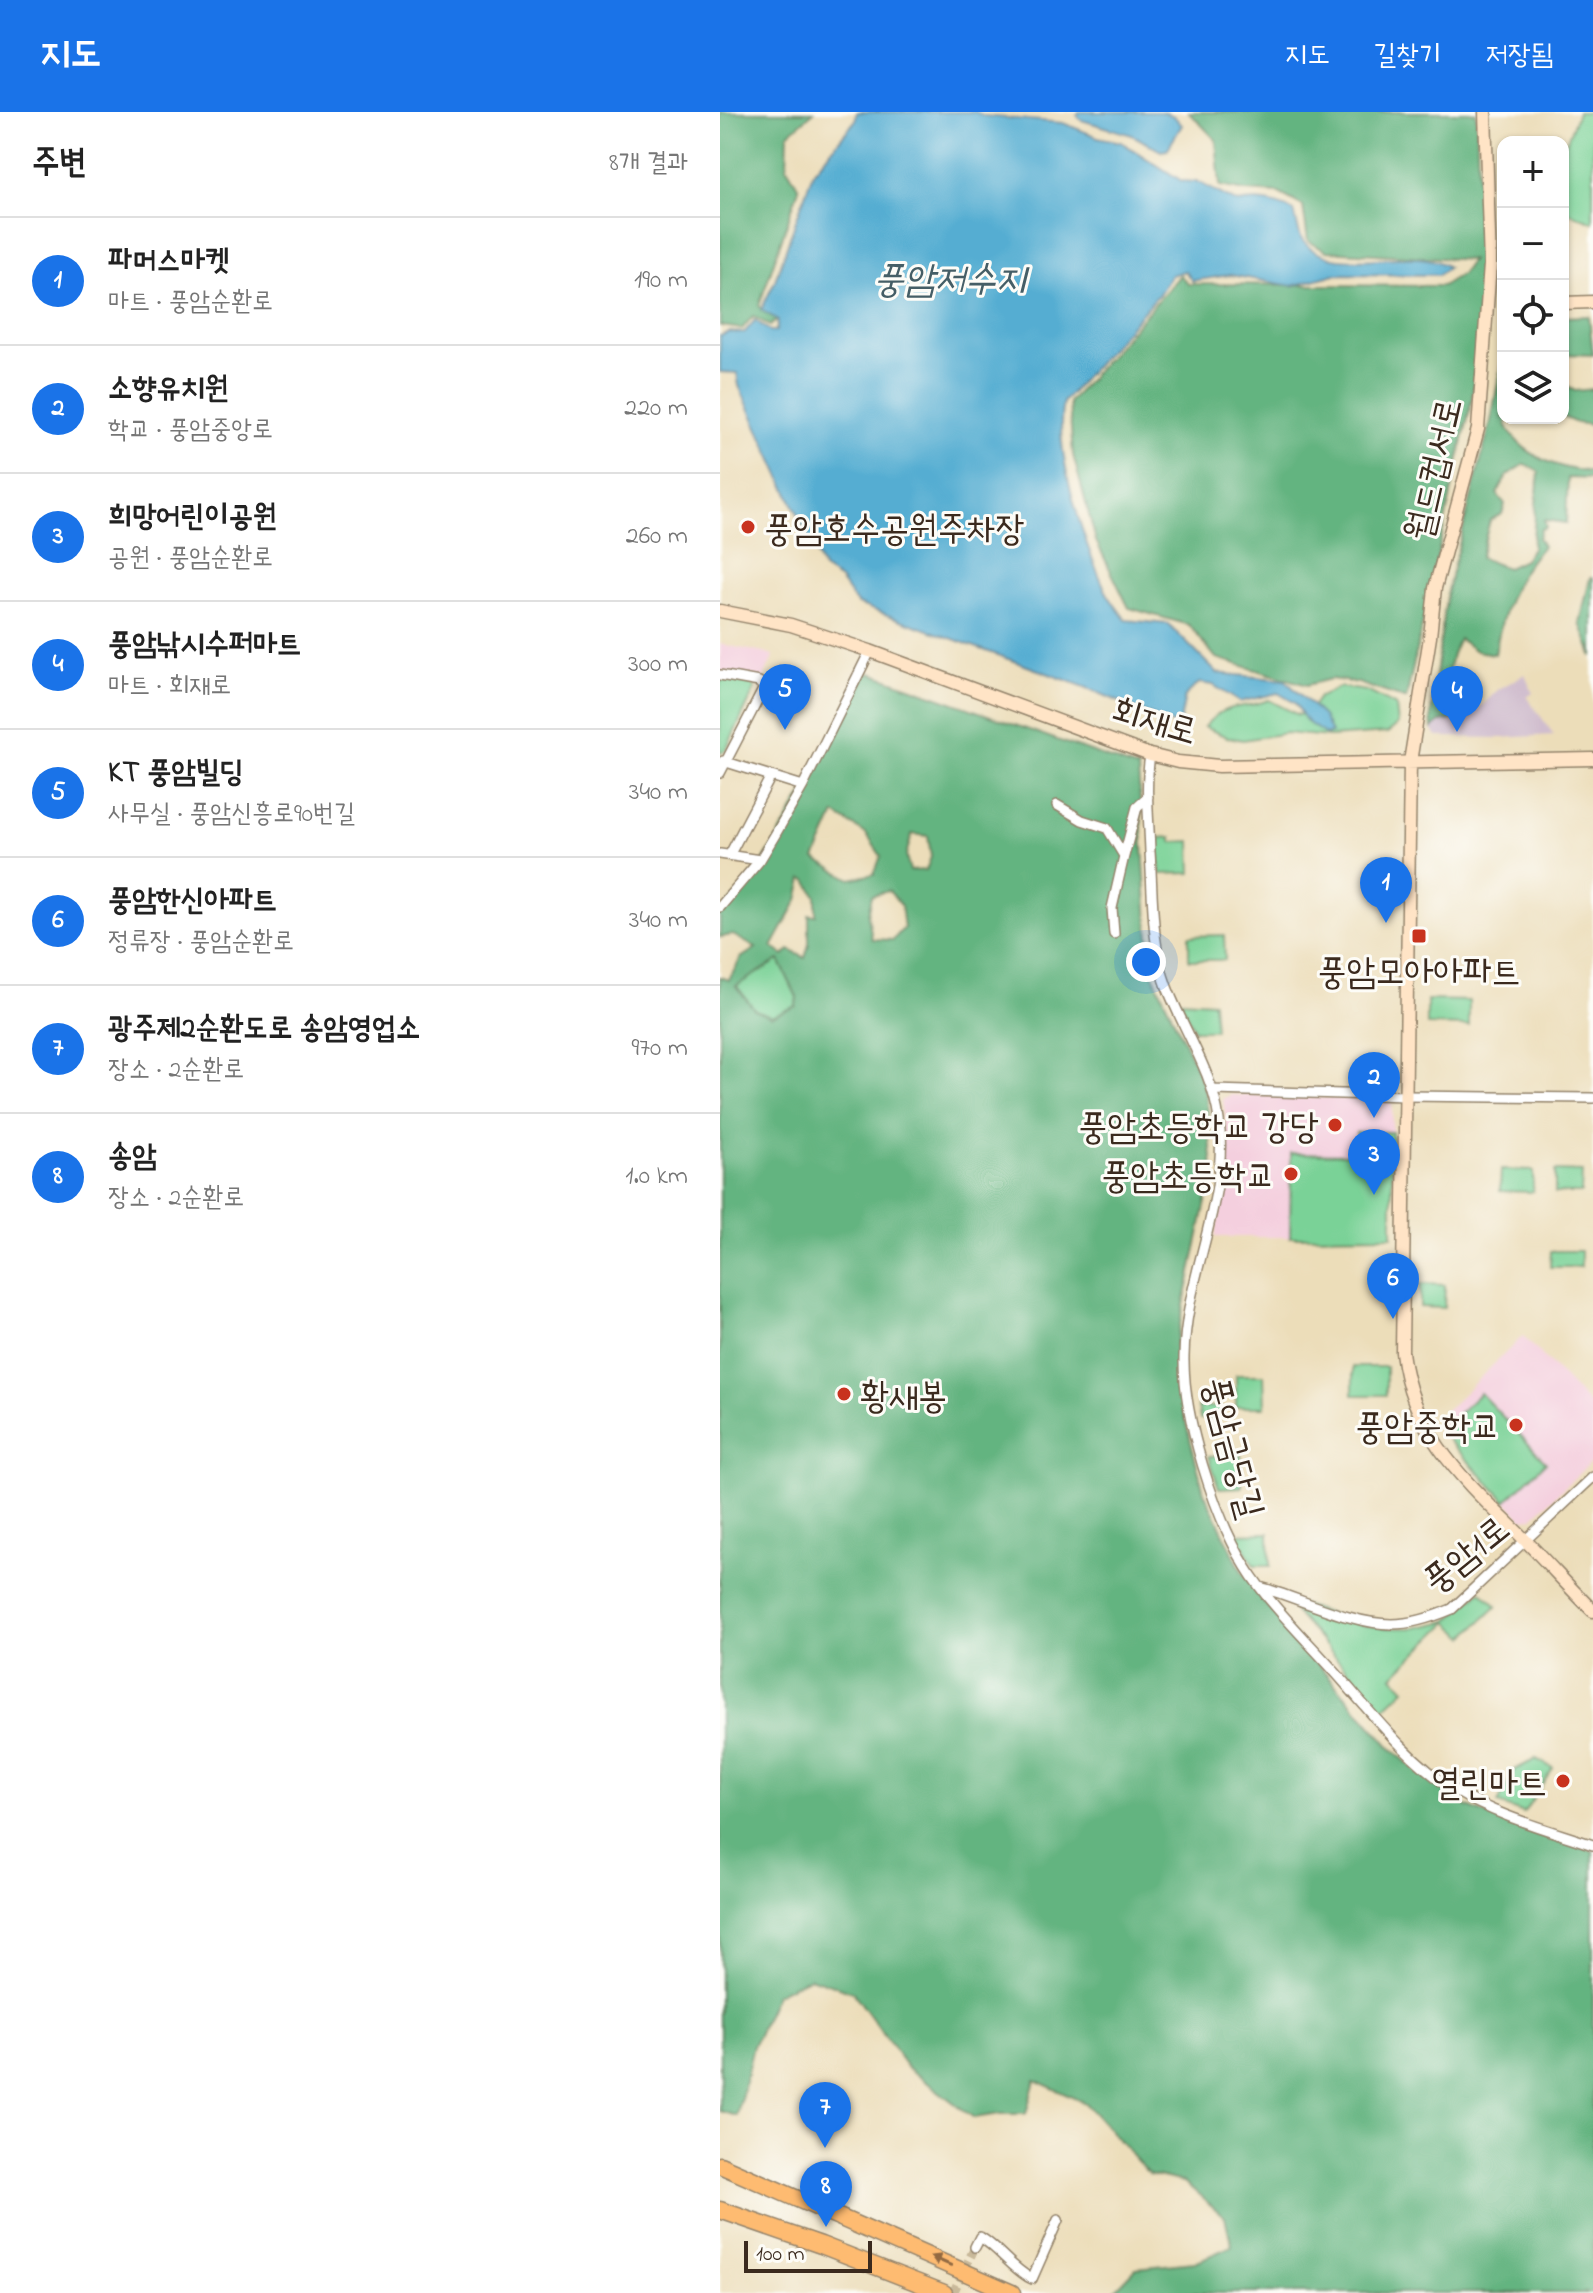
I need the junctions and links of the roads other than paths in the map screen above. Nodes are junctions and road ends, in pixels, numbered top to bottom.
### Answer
1 (1485, 112) edge
2 (1487, 302) junction
3 (1497, 302) edge
4 (1593, 302) edge
5 (1569, 303) edge
6 (720, 611) edge
7 (870, 651) junction
8 (720, 675) edge
9 (1150, 755) junction
10 (1593, 759) edge
11 (723, 761) edge
12 (1410, 762) junction
13 (720, 773) edge
14 (771, 776) junction
15 (803, 786) junction
16 (1148, 797) junction
17 (1057, 805) dead end
18 (725, 854) edge
19 (1124, 856) junction
20 (760, 860) junction
21 (720, 907) edge
22 (1114, 934) dead end
23 (1214, 1090) junction
24 (1406, 1096) junction
25 (1593, 1098) edge
26 (1593, 1477) edge
27 (1525, 1540) junction
28 (1260, 1587) junction
29 (1593, 1611) edge
30 (1593, 1845) edge
31 (720, 2165) edge
32 (720, 2210) edge
33 (1058, 2220) dead end
34 (975, 2247) dead end
35 (944, 2293) edge
36 (1012, 2293) edge

1 - 2 street, 월드컵서로
2 - 3 street
2 - 12 street, 월드컵서로
4 - 5 street
6 - 7 street, 회재로
7 - 9 street, 회재로
7 - 15 street
8 - 11 street
9 - 12 street, 회재로
9 - 16 street, 풍암금당길
10 - 12 street, 회재로
11 - 13 street
11 - 14 street
12 - 24 street, 월드컵서로
14 - 15 street
14 - 18 street
15 - 20 street
16 - 19 street
16 - 23 street, 풍암금당길
17 - 19 street
18 - 20 street
19 - 22 street
20 - 21 street
23 - 24 street
23 - 28 street, 풍암금당길
24 - 25 street
24 - 27 street, 월드컵서로
26 - 27 street, 풍암1로
27 - 28 street, 풍암1로
27 - 29 street, 월드컵서로
28 - 30 street, 풍암금당길
36 -> 31 highway
32 - 35 highway
33 - 34 street

